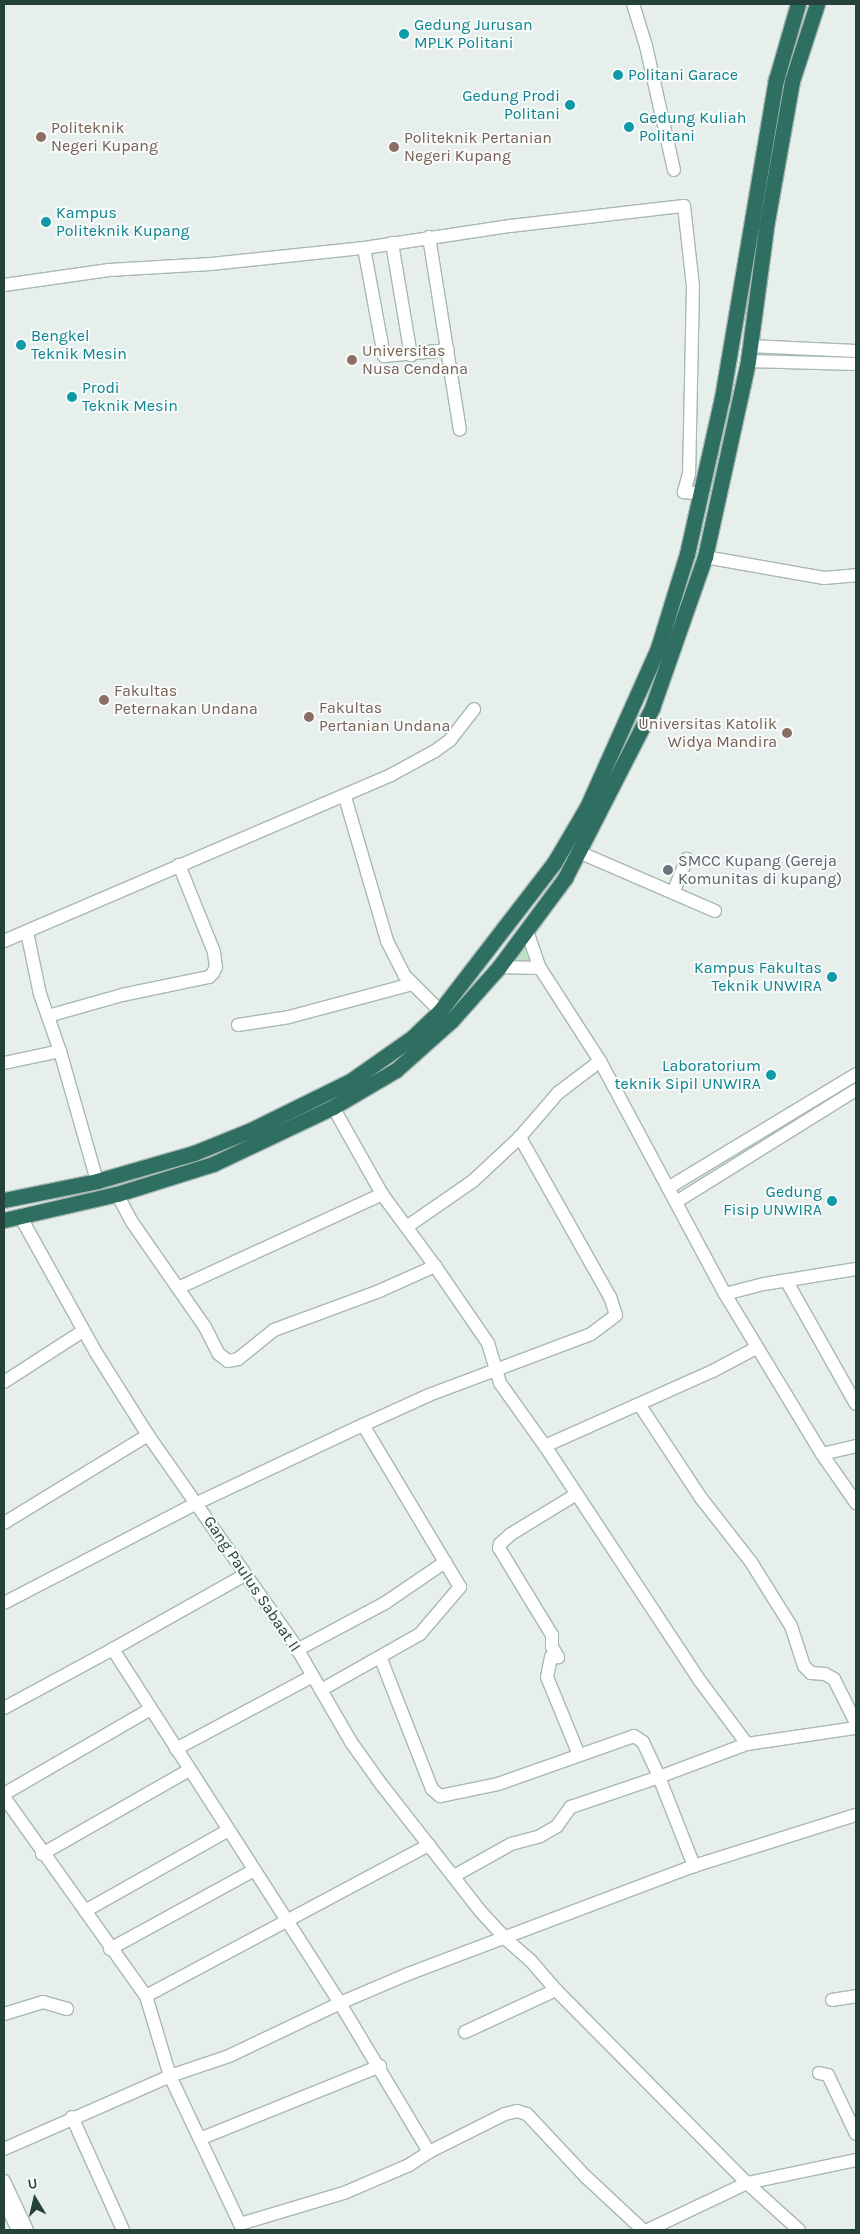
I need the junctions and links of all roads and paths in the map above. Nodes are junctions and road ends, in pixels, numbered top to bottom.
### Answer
1 (633, 4) edge
2 (798, 4) edge
3 (816, 4) edge
4 (674, 170) dead end
5 (429, 238) junction
6 (392, 243) junction
7 (364, 248) junction
8 (4, 285) edge
9 (749, 346) junction
10 (448, 350) junction
11 (856, 351) edge
12 (410, 355) junction
13 (748, 361) junction
14 (856, 364) edge
15 (460, 430) dead end
16 (702, 494) junction
17 (687, 554) junction
18 (705, 557) junction
19 (856, 575) edge
20 (474, 709) dead end
21 (346, 797) junction
22 (594, 810) junction
23 (581, 853) junction
24 (687, 859) dead end
25 (179, 865) junction
26 (673, 893) junction
27 (715, 911) dead end
28 (527, 931) junction
29 (27, 932) junction
30 (4, 941) edge
31 (499, 967) junction
32 (540, 968) junction
33 (412, 984) junction
34 (440, 1011) junction
35 (48, 1016) junction
36 (238, 1025) dead end
37 (60, 1051) junction
38 (600, 1061) junction
39 (4, 1063) edge
40 (856, 1074) edge
41 (856, 1090) edge
42 (333, 1107) junction
43 (769, 1126) junction
44 (520, 1137) junction
45 (776, 1138) junction
46 (97, 1181) junction
47 (668, 1188) junction
48 (117, 1194) junction
49 (382, 1194) junction
50 (4, 1200) edge
51 (676, 1202) junction
52 (20, 1216) junction
53 (4, 1220) edge
54 (408, 1226) junction
55 (435, 1266) junction
56 (856, 1269) edge
57 (786, 1280) junction
58 (178, 1288) junction
59 (725, 1294) junction
60 (83, 1331) junction
61 (756, 1348) junction
62 (495, 1372) junction
63 (4, 1382) edge
64 (639, 1404) junction
65 (856, 1404) edge
66 (363, 1425) junction
67 (148, 1435) junction
68 (545, 1446) junction
69 (856, 1446) edge
70 (822, 1454) junction
71 (575, 1495) junction
72 (197, 1502) junction
73 (856, 1503) edge
74 (4, 1523) edge
75 (445, 1562) junction
76 (245, 1576) junction
77 (4, 1603) edge
78 (113, 1649) junction
79 (297, 1650) junction
80 (381, 1659) junction
81 (311, 1677) junction
82 (321, 1690) junction
83 (4, 1708) edge
84 (149, 1710) junction
85 (856, 1723) edge
86 (856, 1728) edge
87 (747, 1744) junction
88 (176, 1749) junction
89 (579, 1755) junction
90 (189, 1770) junction
91 (659, 1777) junction
92 (4, 1796) edge
93 (856, 1815) edge
94 (229, 1830) junction
95 (428, 1845) junction
96 (42, 1854) junction
97 (694, 1866) junction
98 (254, 1870) junction
99 (454, 1876) junction
100 (85, 1911) junction
101 (286, 1919) junction
102 (504, 1937) junction
103 (110, 1949) junction
104 (556, 1990) junction
105 (146, 1996) junction
106 (856, 1996) edge
107 (832, 2000) dead end
108 (340, 2003) junction
109 (67, 2009) dead end
110 (4, 2014) edge
111 (465, 2032) dead end
112 (380, 2066) junction
113 (819, 2074) dead end
114 (170, 2076) junction
115 (72, 2117) junction
116 (856, 2134) edge
117 (202, 2138) junction
118 (4, 2149) edge
119 (429, 2152) junction
120 (856, 2160) edge
121 (4, 2181) edge
122 (747, 2183) junction
123 (4, 2201) edge
124 (242, 2227) edge
125 (18, 2230) edge
126 (27, 2230) edge
127 (123, 2230) edge
128 (643, 2230) edge
129 (648, 2230) edge
130 (799, 2230) edge

1 - 4 street
2 - 16 highway
3 - 9 highway
5 - 6 street
5 - 10 street
5 - 16 street
6 - 7 street
6 - 12 street
7 - 8 street
7 - 12 street
9 - 11 street
9 - 13 highway
10 - 12 street
10 - 15 street
13 - 14 street
13 - 18 highway
16 - 17 highway
17 - 18 highway
17 - 22 highway
18 - 19 street
18 - 22 highway
20 - 21 street
21 - 25 street
21 - 33 street
22 - 23 highway
22 - 34 highway
23 - 26 street
23 - 28 highway
24 - 26 street
25 - 29 street
25 - 35 street
26 - 27 street
28 - 31 highway
28 - 32 street
29 - 30 street
29 - 35 street
31 - 32 street
31 - 42 highway
32 - 38 street
33 - 34 street
33 - 36 street
34 - 46 highway
35 - 37 street
37 - 39 street
37 - 46 street
38 - 44 street
38 - 47 street
40 - 43 street
41 - 45 street
42 - 48 highway
42 - 49 street
43 - 45 street
43 - 47 street
44 - 54 street
44 - 62 street
45 - 51 street
46 - 50 highway
47 - 51 street
48 - 52 highway
48 - 58 street
49 - 54 street
49 - 58 street
51 - 59 street
52 - 53 highway
52 - 60 street, Gang Paulus Sabaat II
54 - 55 street
55 - 58 street
55 - 62 street
56 - 57 street
57 - 59 street
57 - 65 street
59 - 61 street
60 - 63 street
60 - 67 street, Gang Paulus Sabaat II
61 - 64 street
61 - 70 street
62 - 66 street
62 - 68 street
64 - 68 street
64 - 85 street
66 - 72 street
66 - 75 street
67 - 72 street, Gang Paulus Sabaat II
67 - 74 street
68 - 71 street
69 - 70 street
70 - 73 street
71 - 87 street
71 - 89 street
72 - 76 street, Gang Paulus Sabaat II
72 - 77 street
75 - 79 street
75 - 80 street
76 - 78 street
76 - 79 street, Gang Paulus Sabaat II
78 - 83 street
78 - 84 street
79 - 81 street, Gang Paulus Sabaat II
80 - 82 street
80 - 89 street
81 - 82 street, Gang Paulus Sabaat II
81 - 88 street
82 - 95 street, Gang Paulus Sabaat II
84 - 88 street
84 - 92 street
86 - 87 street
87 - 91 street
88 - 90 street
89 - 91 street
90 - 94 street
90 - 96 street
91 - 97 street
91 - 99 street
92 - 96 street
93 - 97 street
94 - 98 street
94 - 100 street
95 - 99 street, Gang Paulus Sabaat II
95 - 101 street
96 - 100 street
97 - 102 street
98 - 101 street
98 - 103 street
99 - 102 street, Gang Paulus Sabaat II
100 - 103 street
101 - 105 street
101 - 108 street
102 - 104 street, Gang Paulus Sabaat II
102 - 108 street
103 - 105 street
104 - 111 street
104 - 122 street, Gang Paulus Sabaat II
105 - 114 street
106 - 107 street
108 - 112 street
108 - 114 street
109 - 110 street
112 - 117 street
112 - 119 street
113 - 116 street
114 - 115 street
114 - 117 street
115 - 118 street
115 - 127 street
117 - 124 street
119 - 124 street
119 - 128 street
120 - 122 street
121 - 126 street
122 - 129 street
122 - 130 street, Gang Paulus Sabaat II
123 - 125 street

